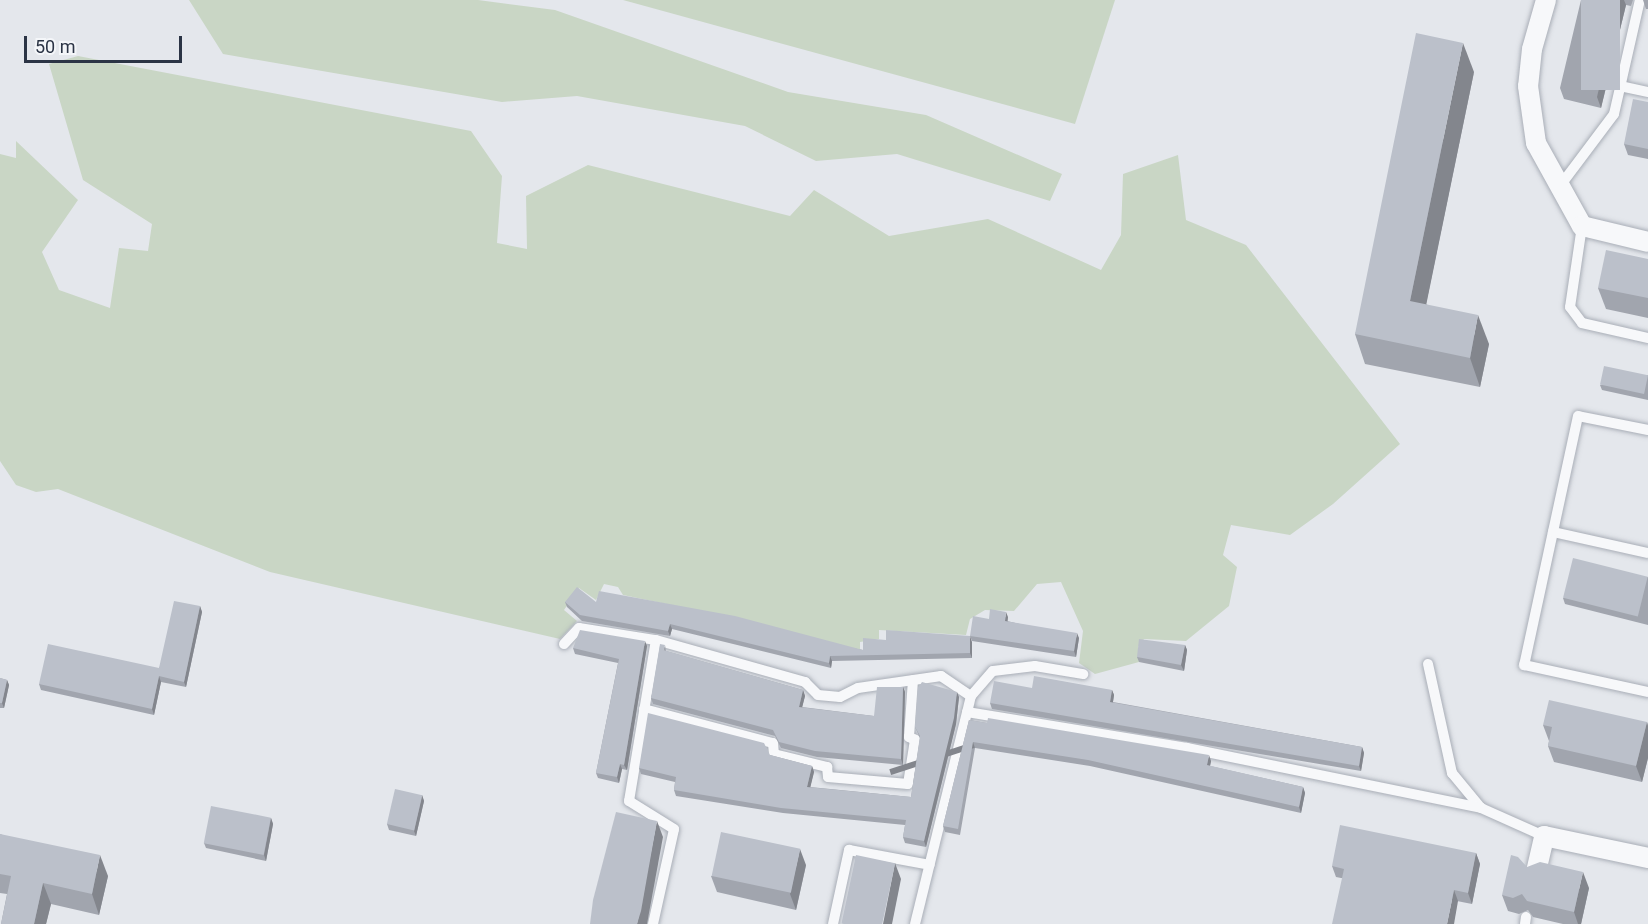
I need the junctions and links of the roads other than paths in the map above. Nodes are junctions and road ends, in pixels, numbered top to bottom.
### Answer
1 (1546, 0) edge
2 (1640, 0) edge
3 (1620, 86) junction
4 (1648, 92) edge
5 (1560, 186) junction
6 (1582, 226) junction
7 (1648, 242) edge
8 (1648, 338) edge
9 (1648, 430) edge
10 (1553, 532) junction
11 (1648, 553) edge
12 (656, 640) junction
13 (564, 644) dead end
14 (1428, 664) dead end
15 (1083, 674) dead end
16 (913, 680) junction
17 (1648, 692) edge
18 (971, 696) junction
19 (644, 709) junction
20 (968, 712) junction
21 (1481, 808) junction
22 (1544, 836) junction
23 (1648, 858) edge
24 (930, 865) junction
25 (1536, 872) edge
26 (653, 924) edge
27 (833, 924) edge
28 (915, 924) edge

1 - 5 street
2 - 3 lane
3 - 4 lane
3 - 5 lane
5 - 6 street
6 - 7 street
6 - 8 lane
9 - 10 lane
10 - 11 lane
10 - 17 lane
12 - 13 lane
12 - 16 lane
12 - 19 lane
14 - 21 lane
15 - 18 lane
16 - 18 lane
16 - 19 lane
18 - 20 lane
19 - 26 lane
20 - 21 lane
20 - 24 lane
21 - 22 lane
22 - 23 street
22 - 25 street
24 - 27 lane
24 - 28 lane

